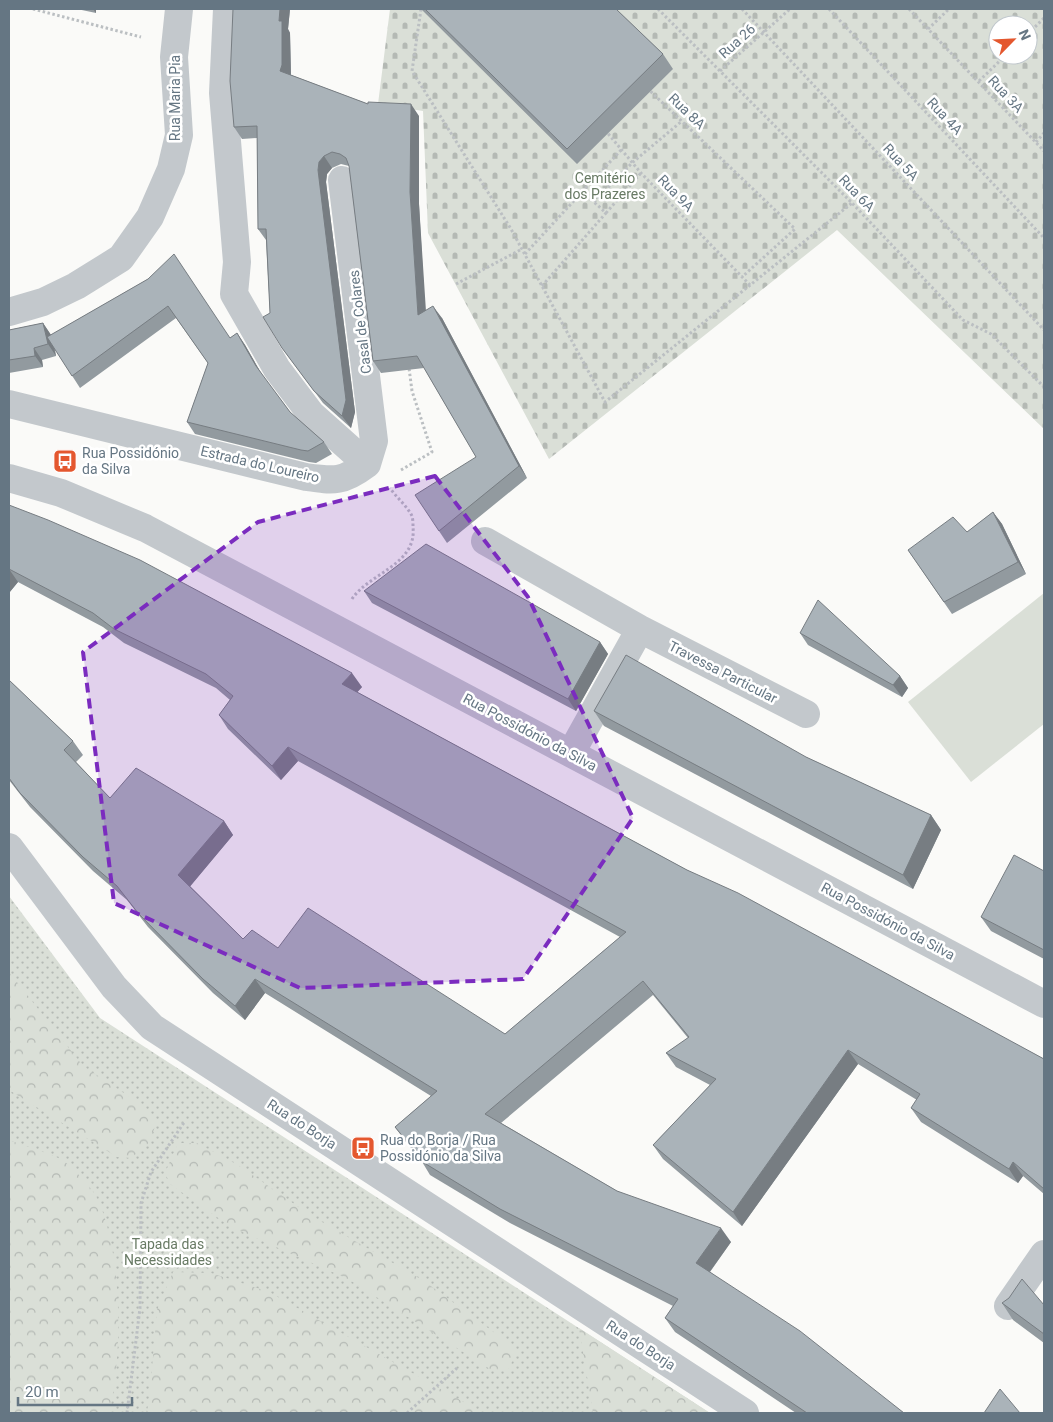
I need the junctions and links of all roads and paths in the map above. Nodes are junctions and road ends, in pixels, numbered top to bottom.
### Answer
1 (33, 9) edge
2 (179, 9) edge
3 (228, 9) edge
4 (421, 9) edge
5 (658, 9) edge
6 (742, 9) edge
7 (790, 9) edge
8 (828, 9) edge
9 (909, 9) edge
10 (949, 9) edge
11 (928, 29) junction
12 (764, 32) junction
13 (175, 46) junction
14 (996, 65) edge
15 (720, 71) junction
16 (640, 81) edge
17 (979, 82) junction
18 (682, 121) junction
19 (602, 126) edge
20 (1044, 133) edge
21 (1036, 142) junction
22 (622, 149) junction
23 (1044, 151) edge
24 (633, 162) junction
25 (641, 173) junction
26 (342, 180) dead end
27 (582, 192) junction
28 (594, 202) junction
29 (852, 203) junction
30 (606, 213) junction
31 (1044, 238) edge
32 (522, 249) junction
33 (525, 254) junction
34 (742, 277) junction
35 (456, 284) dead end
36 (750, 285) junction
37 (542, 286) junction
38 (9, 312) edge
39 (1044, 330) edge
40 (408, 364) edge
41 (1044, 387) edge
42 (9, 404) edge
43 (375, 472) junction
44 (9, 478) edge
45 (484, 541) dead end
46 (360, 588) dead end
47 (640, 629) junction
48 (806, 714) dead end
49 (571, 753) junction
50 (9, 847) edge
51 (1044, 1004) edge
52 (185, 1121) dead end
53 (1044, 1254) edge
54 (1008, 1306) edge
55 (457, 1368) dead end
56 (127, 1413) edge
57 (407, 1413) edge
58 (744, 1413) edge

1 - 13 path
2 - 13 street, Rua Maria Pia
3 - 43 street
4 - 32 path
5 - 15 path, Rua 6A
6 - 12 path, Rua 5A
7 - 12 path, Rua 26
8 - 31 path, Rua 4A
9 - 11 path, Rua 3A
10 - 11 path
11 - 17 path, Rua 3A
12 - 15 path, Rua 26
12 - 39 path, Rua 5A
13 - 38 street, Rua Maria Pia
14 - 17 path
15 - 29 path, Rua 6A
16 - 18 path, Rua 8A
17 - 21 path, Rua 3A
18 - 24 path
18 - 34 path, Rua 8A
19 - 22 path, Rua 9A
20 - 21 path
21 - 23 path, Rua 3A
22 - 24 path, Rua 9A
22 - 27 path
24 - 25 path, Rua 9A
24 - 28 path
25 - 30 path
25 - 34 path, Rua 9A
26 - 43 street, Casal de Colares
27 - 28 path
27 - 33 path
28 - 30 path
29 - 36 path
29 - 41 path, Rua 6A
30 - 37 path
32 - 33 path
32 - 35 path
33 - 37 path
34 - 36 path, Rua 9A
36 - 37 path
40 - 43 path
42 - 43 street, Estrada do Loureiro
43 - 46 path
44 - 49 street, Rua Possidónio da Silva
45 - 47 street, Travessa Particular
47 - 48 street, Travessa Particular
47 - 49 street
49 - 51 street, Rua Possidónio da Silva
50 - 58 street, Rua do Borja
52 - 56 path
53 - 54 street
55 - 57 path

